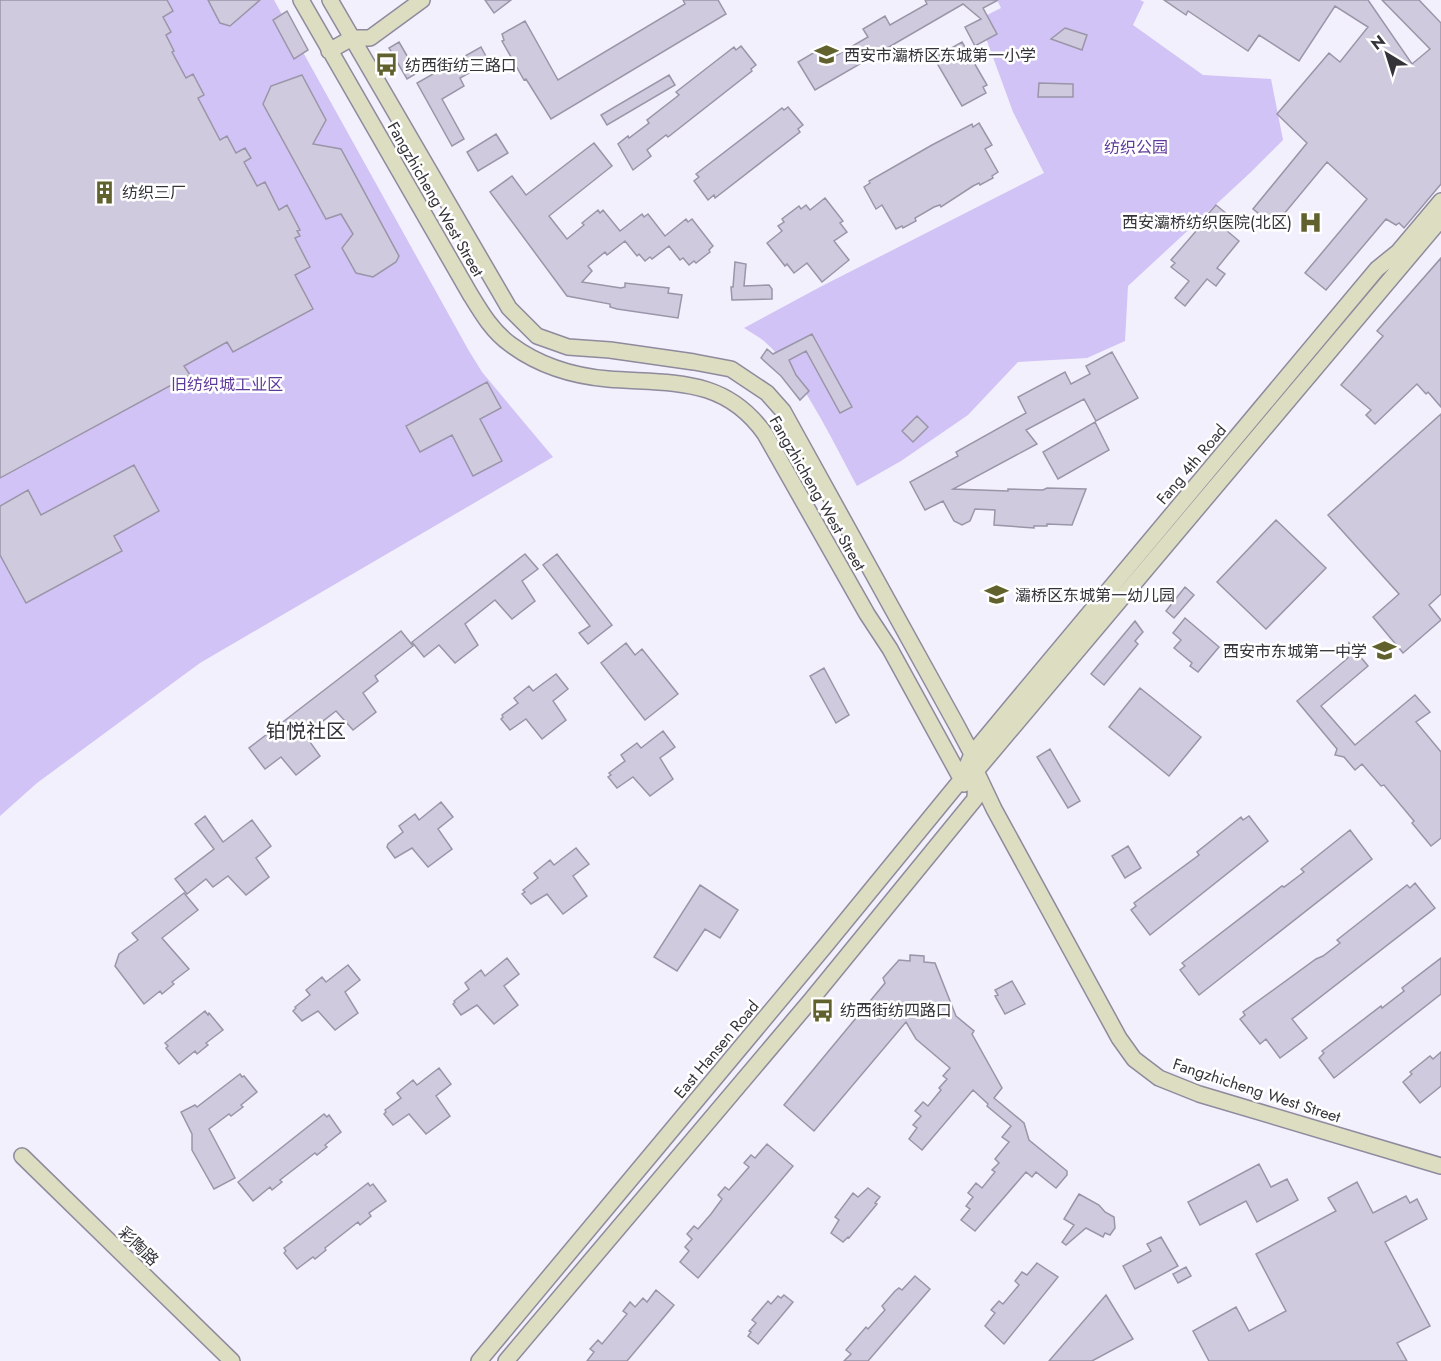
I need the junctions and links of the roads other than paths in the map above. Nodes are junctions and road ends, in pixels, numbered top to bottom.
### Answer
1 (301, 0) edge
2 (330, 0) edge
3 (422, 0) edge
4 (352, 38) junction
5 (329, 51) junction
6 (1441, 201) edge
7 (1441, 219) edge
8 (972, 754) junction
9 (976, 771) junction
10 (961, 780) junction
11 (975, 799) junction
12 (994, 809) junction
13 (22, 1156) dead end
14 (1441, 1166) edge
15 (232, 1361) edge
16 (479, 1361) edge
17 (506, 1361) edge

1 - 5 main road, Fangzhicheng West Street
2 - 4 main road, Fangzhicheng West Street
3 - 4 main road
4 - 5 main road
4 - 8 main road, Fangzhicheng West Street
5 - 10 main road, Fangzhicheng West Street
6 - 8 main road, Fang 4th Road
7 - 9 main road, Fang 4th Road
8 - 9 main road, Fangzhicheng West Street
8 - 10 main road, East Hansen Road
9 - 11 main road
9 - 12 main road, Fangzhicheng West Street
10 - 11 main road, Fangzhicheng West Street
10 - 16 main road, East Hansen Road
11 - 12 main road, Fangzhicheng West Street
11 - 17 main road
12 - 14 main road, Fangzhicheng West Street
13 - 15 main road, 彩陶路

